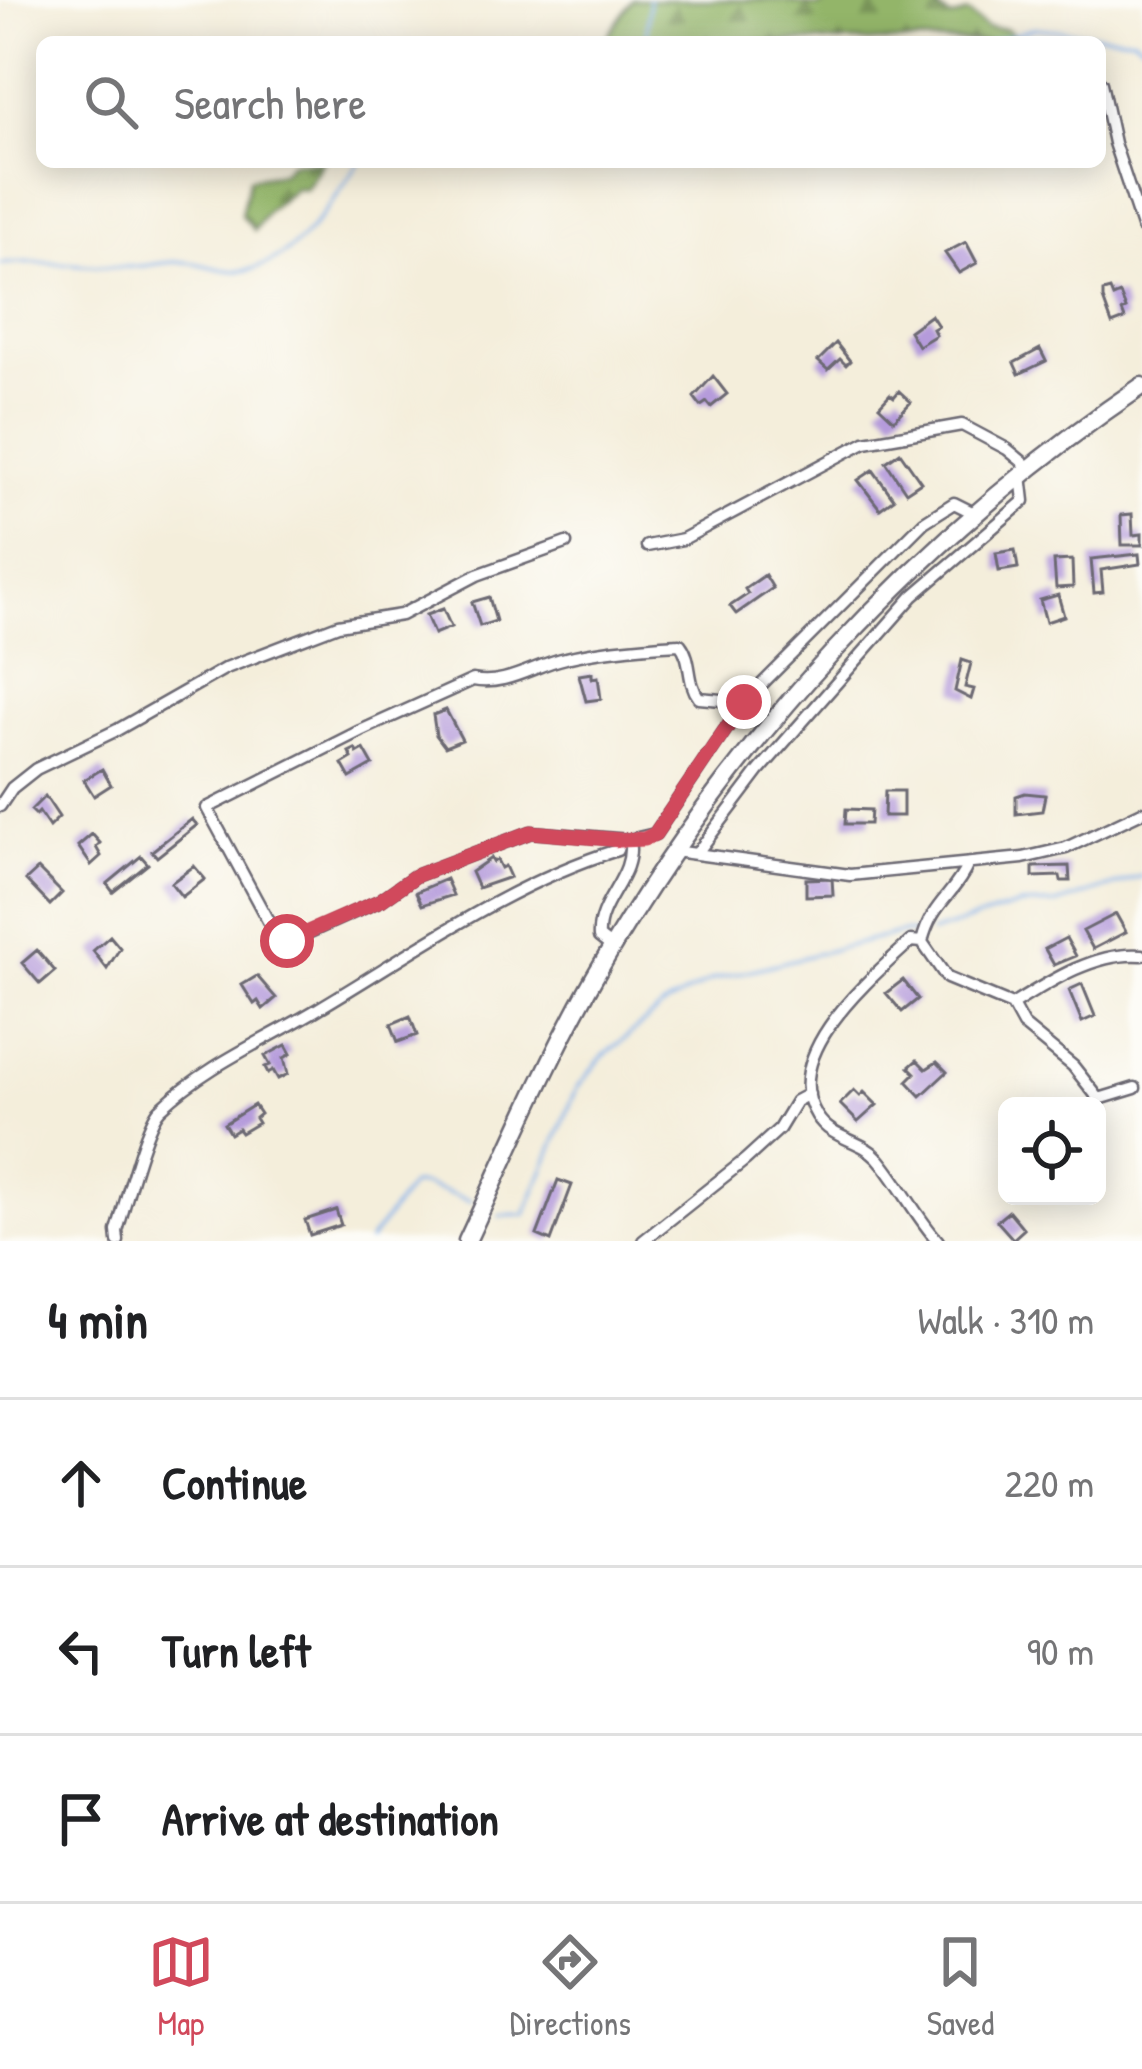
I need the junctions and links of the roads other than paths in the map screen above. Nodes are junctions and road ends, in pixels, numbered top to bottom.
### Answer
1 (1106, 106) edge
2 (1142, 227) edge
3 (1142, 386) edge
4 (1026, 472) junction
5 (976, 514) junction
6 (566, 543) dead end
7 (647, 546) dead end
8 (744, 702) junction
9 (0, 806) edge
10 (1142, 812) edge
11 (625, 840) junction
12 (674, 850) junction
13 (697, 853) junction
14 (968, 864) junction
15 (922, 942) junction
16 (613, 948) junction
17 (1142, 955) edge
18 (1012, 1005) junction
19 (1136, 1088) dead end
20 (809, 1094) junction
21 (118, 1241) edge
22 (466, 1241) edge
23 (643, 1241) edge
24 (938, 1241) edge

1 - 2 street
3 - 4 main road
4 - 5 main road
4 - 7 street
4 - 13 street
5 - 8 street
5 - 12 main road
6 - 9 street
8 - 11 street
8 - 11 street
10 - 14 street
11 - 16 street
11 - 21 street
12 - 13 street
12 - 16 main road
13 - 14 street
14 - 15 street
15 - 18 street
15 - 20 street
16 - 22 main road
17 - 18 street
18 - 19 street
20 - 23 street
20 - 24 street

